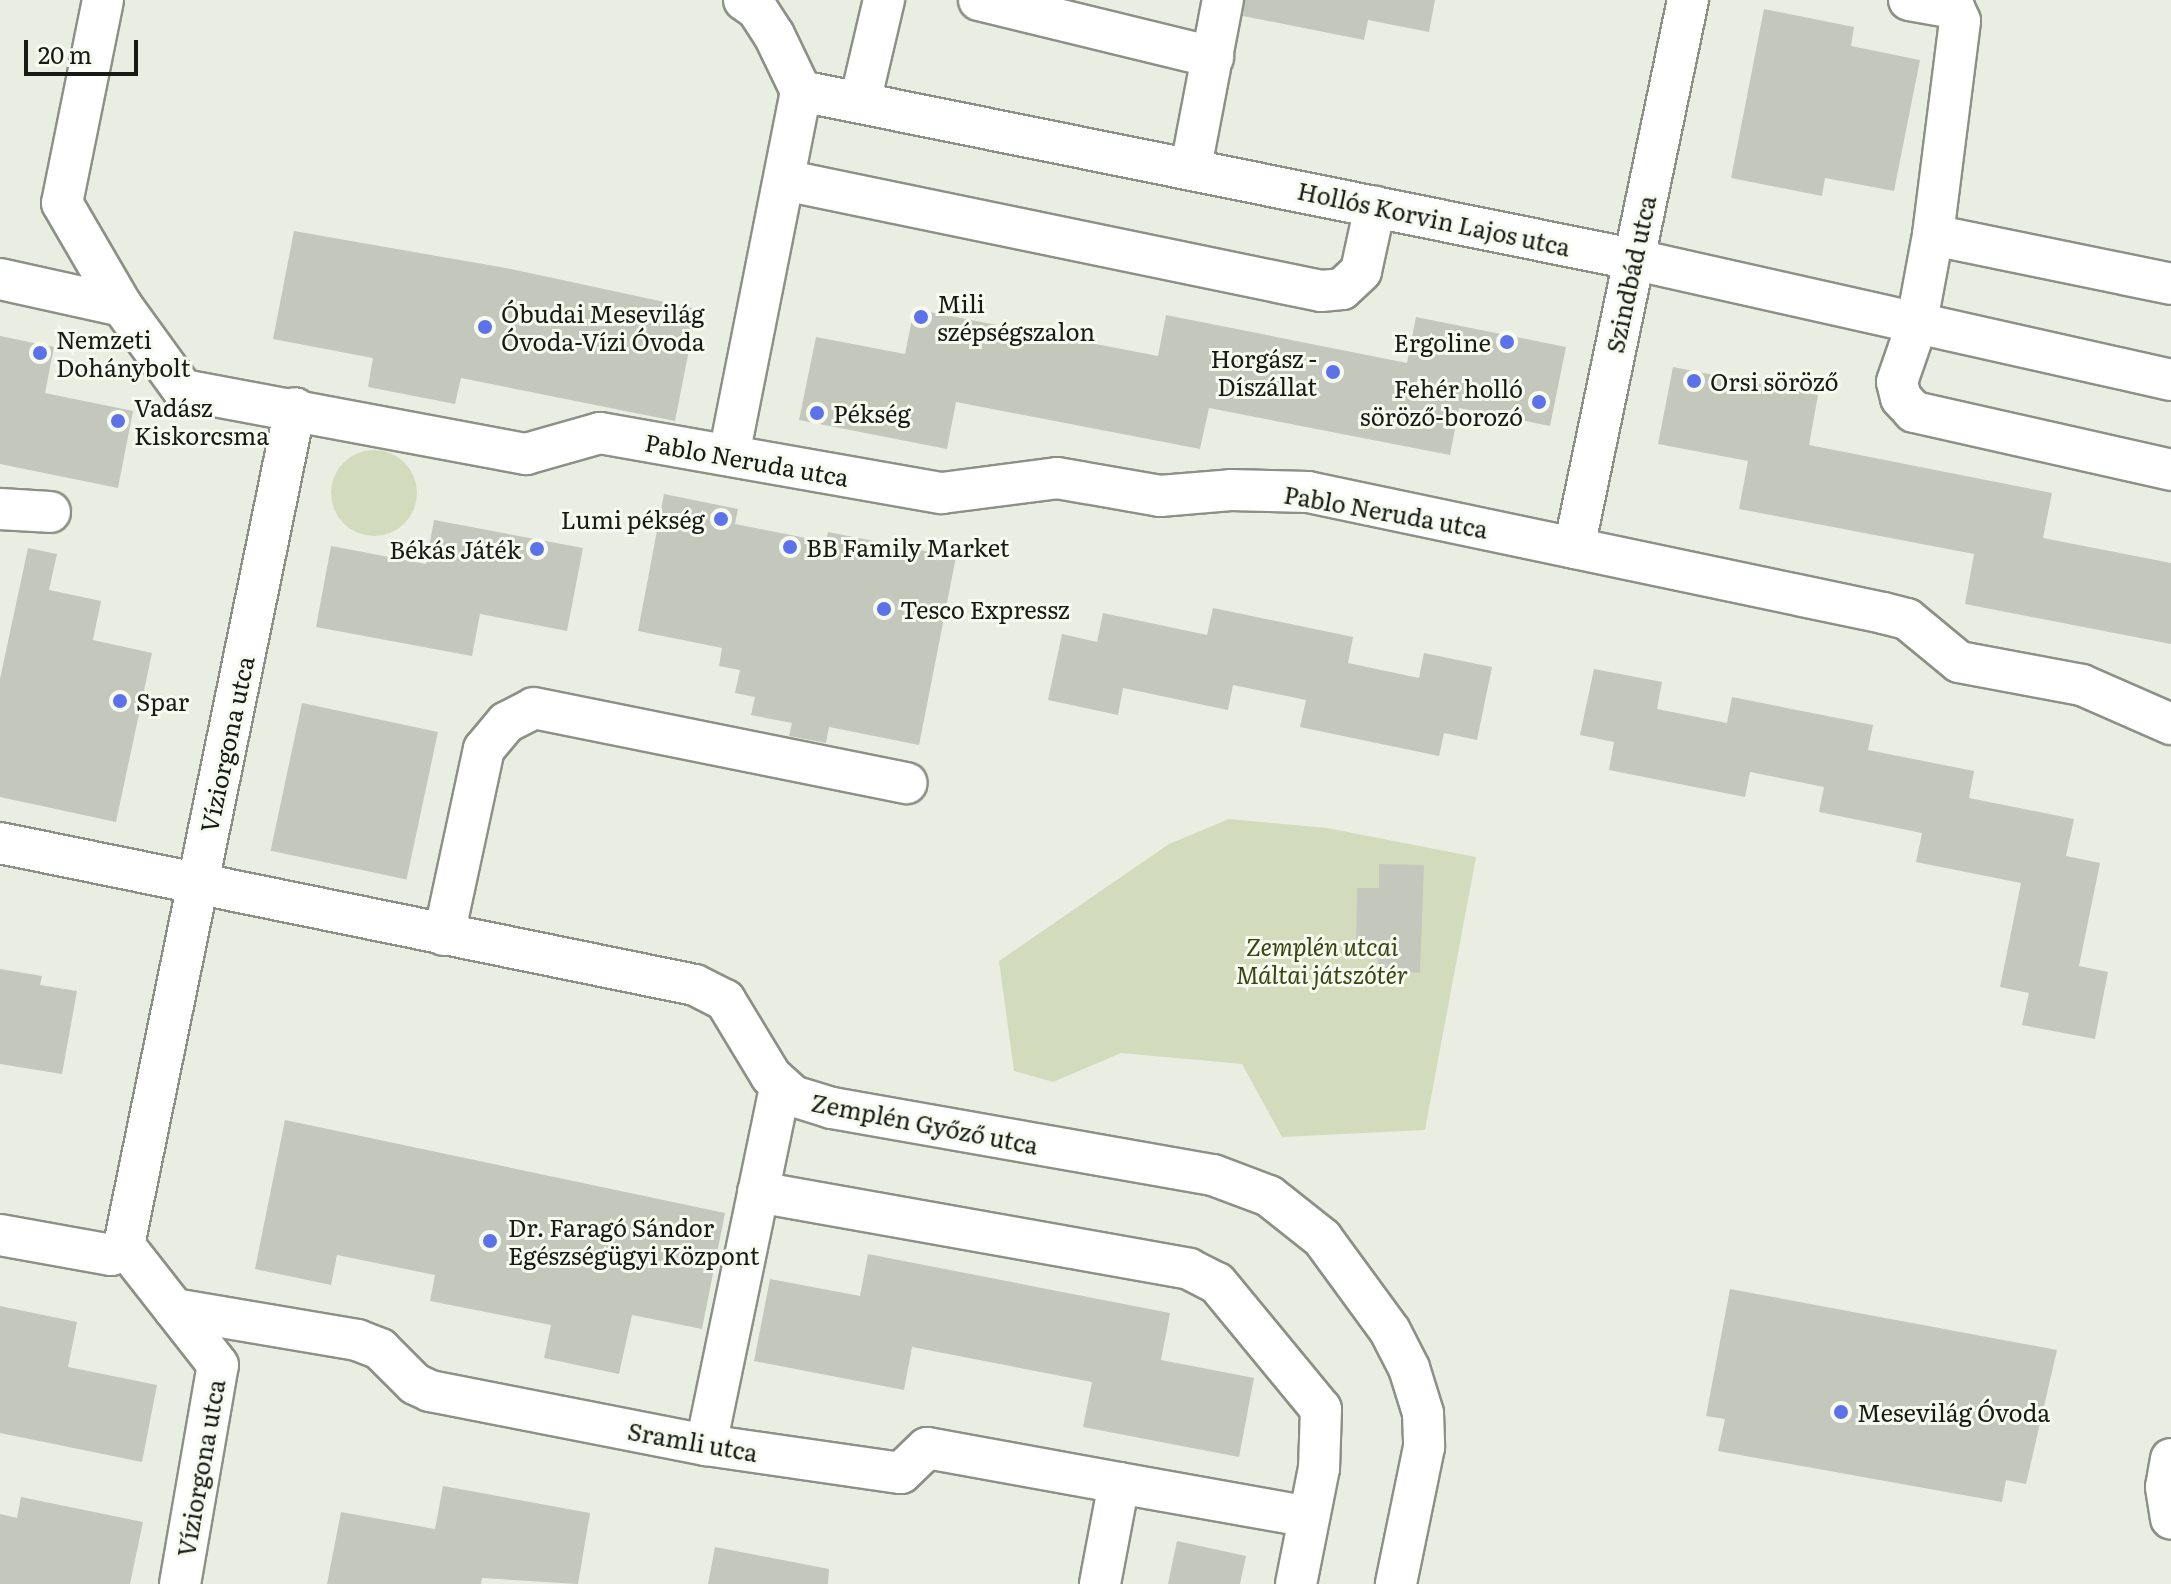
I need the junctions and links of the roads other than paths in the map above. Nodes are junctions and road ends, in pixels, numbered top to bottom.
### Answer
1 (103, 0) edge
2 (744, 0) edge
3 (884, 0) edge
4 (979, 0) edge
5 (1223, 0) edge
6 (1688, 0) edge
7 (1909, 0) edge
8 (1213, 57) junction
9 (801, 91) junction
10 (860, 102) junction
11 (1191, 167) junction
12 (784, 180) junction
13 (1375, 207) junction
14 (1933, 235) junction
15 (1632, 259) junction
16 (0, 279) edge
17 (2171, 284) edge
18 (122, 306) junction
19 (1916, 327) junction
20 (2171, 380) edge
21 (295, 408) junction
22 (729, 455) junction
23 (2171, 470) edge
24 (0, 509) edge
25 (50, 512) dead end
26 (1574, 548) junction
27 (2171, 724) edge
28 (907, 783) dead end
29 (0, 843) edge
30 (196, 883) junction
31 (444, 935) junction
32 (780, 1087) junction
33 (758, 1192) junction
34 (0, 1235) edge
35 (124, 1245) junction
36 (174, 1309) junction
37 (706, 1445) junction
38 (2171, 1459) edge
39 (1119, 1483) junction
40 (1309, 1517) junction
41 (2171, 1519) edge
42 (180, 1584) edge
43 (1100, 1584) edge
44 (1296, 1584) edge
45 (1396, 1584) edge

1 - 18 street
2 - 9 street
3 - 10 street
4 - 8 street
5 - 8 street
6 - 15 street, Szindbád utca
7 - 14 street
8 - 11 street
9 - 10 street, Hollós Korvin Lajos utca
9 - 12 street
10 - 11 street, Hollós Korvin Lajos utca
11 - 13 street, Hollós Korvin Lajos utca
12 - 13 street
12 - 22 street
13 - 15 street, Hollós Korvin Lajos utca
14 - 17 street
14 - 19 street
15 - 19 street, Hollós Korvin Lajos utca
15 - 26 street, Szindbád utca
16 - 18 street
18 - 21 street
19 - 20 street, Hollós Korvin Lajos utca
19 - 23 street
21 - 22 street, Pablo Neruda utca
21 - 30 street, Víziorgona utca
22 - 26 street, Pablo Neruda utca
24 - 25 street
26 - 27 street, Pablo Neruda utca
28 - 31 street
29 - 30 street, Zemplén Győző utca
30 - 31 street, Zemplén Győző utca
30 - 35 street, Víziorgona utca
31 - 32 street, Zemplén Győző utca
32 - 33 street
32 - 45 street, Zemplén Győző utca
33 - 37 street
33 - 40 street
34 - 35 street
35 - 36 street, Víziorgona utca
36 - 37 street, Sramli utca
36 - 42 street, Víziorgona utca
37 - 39 street, Sramli utca
38 - 41 street
39 - 40 street
39 - 43 street
40 - 44 street

